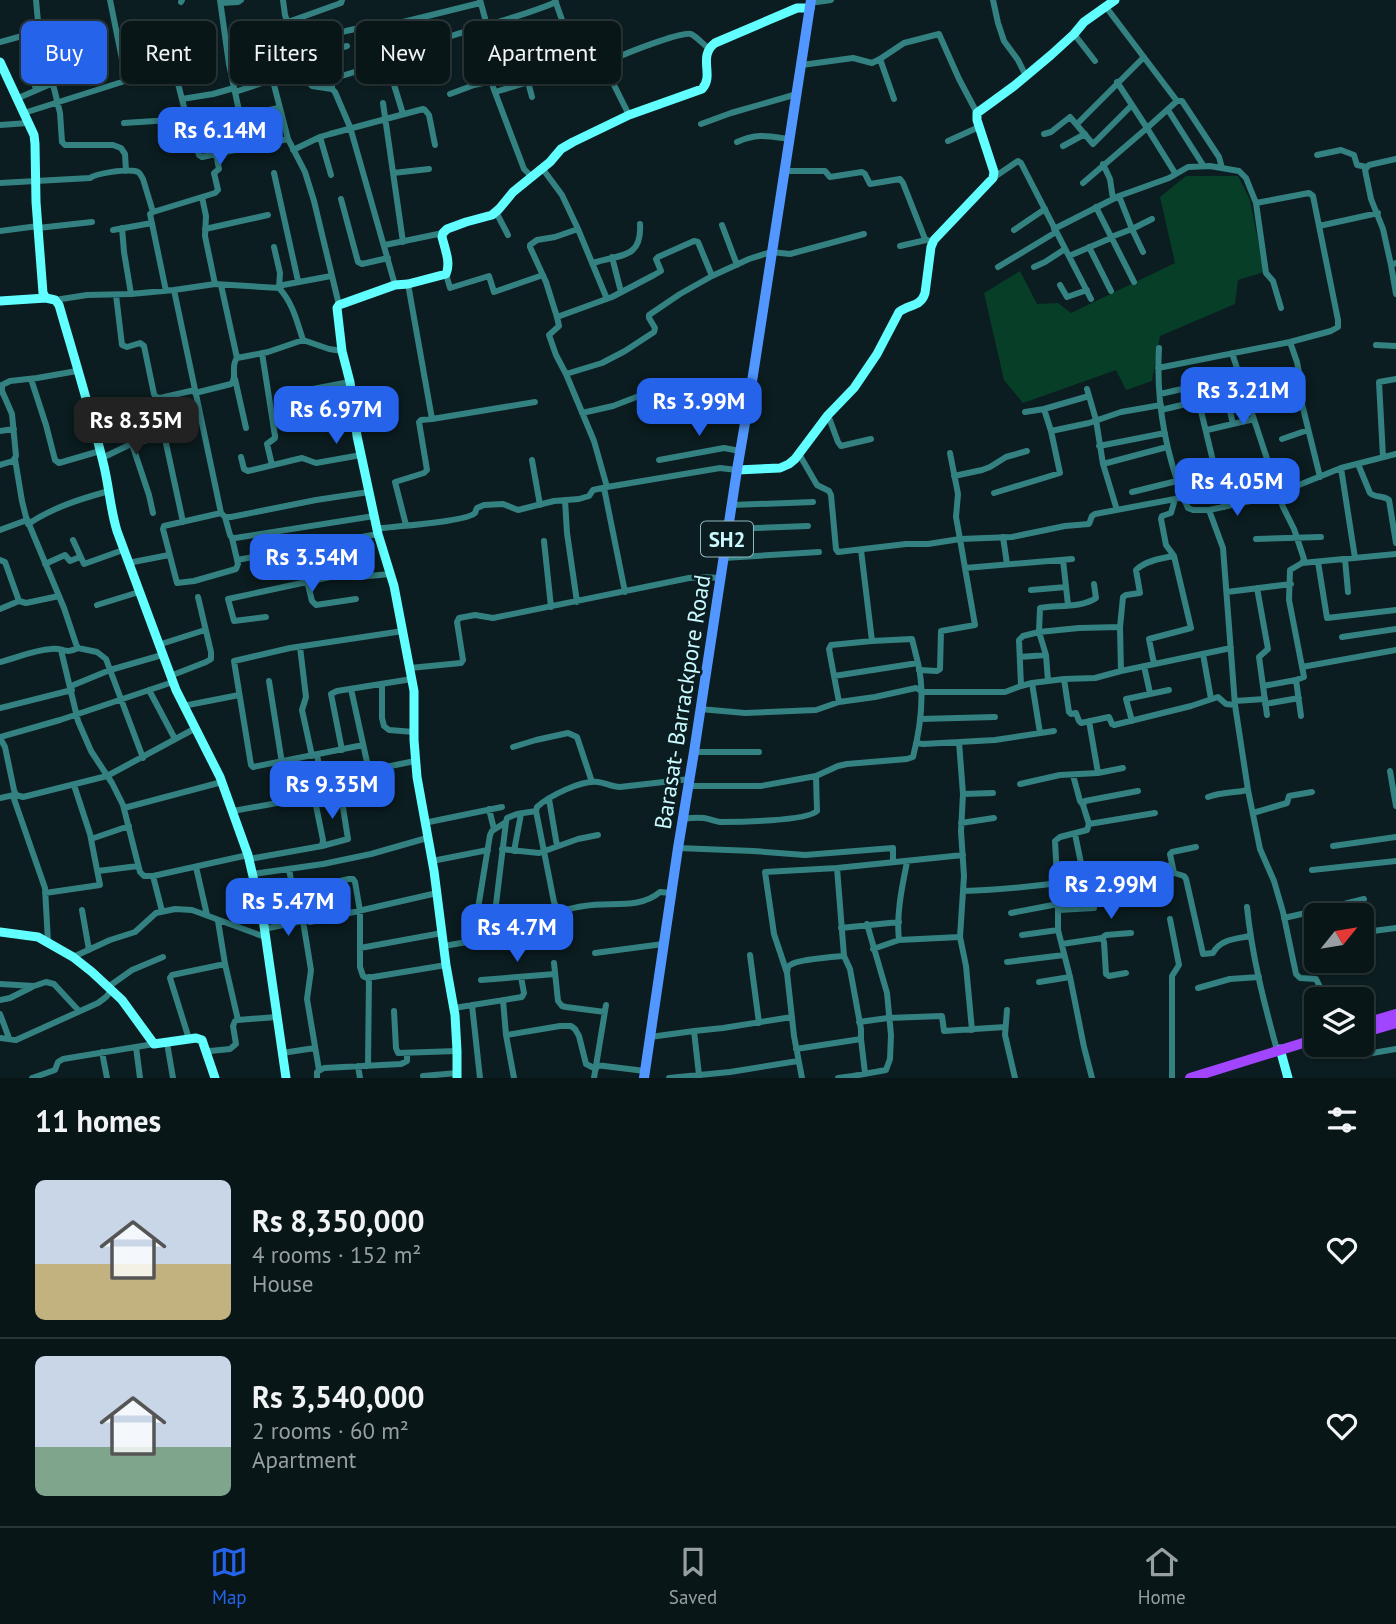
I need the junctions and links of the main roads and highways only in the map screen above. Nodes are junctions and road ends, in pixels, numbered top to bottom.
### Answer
1 (810, 4) edge
2 (1396, 1014) edge
3 (1374, 1020) edge
4 (1396, 1023) edge
5 (1374, 1029) edge
6 (1304, 1043) edge
7 (644, 1074) edge
8 (1190, 1078) edge

1 - 7 main road, Barasat- Barrackpore Road / SH2
2 - 3 highway
4 - 5 highway
6 - 8 highway

